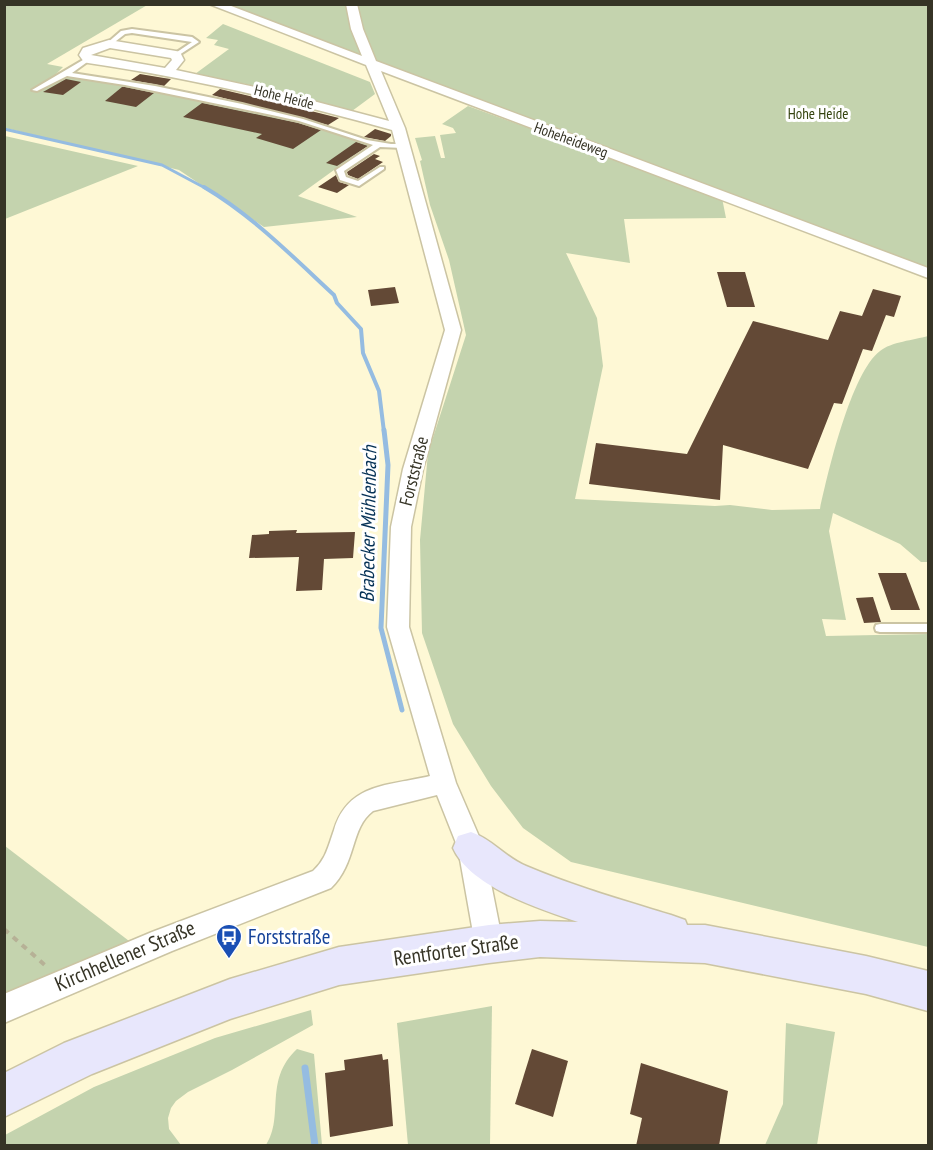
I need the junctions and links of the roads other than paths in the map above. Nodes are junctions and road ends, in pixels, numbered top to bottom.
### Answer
1 (214, 4) edge
2 (351, 4) edge
3 (109, 44) junction
4 (176, 55) junction
5 (88, 59) junction
6 (372, 66) junction
7 (169, 71) junction
8 (66, 74) junction
9 (35, 90) dead end
10 (398, 128) junction
11 (378, 145) junction
12 (403, 146) junction
13 (382, 168) dead end
14 (928, 273) edge
15 (880, 628) dead end
16 (928, 628) edge
17 (444, 783) junction
18 (471, 848) junction
19 (489, 944) junction
20 (705, 944) junction
21 (928, 991) edge
22 (4, 1009) edge
23 (4, 1096) edge

1 - 6 street, Hoheheideweg
2 - 6 street, Forststraße
3 - 4 street
3 - 4 lane
3 - 5 street
4 - 7 street
5 - 7 street, Hohe Heide
5 - 8 lane
6 - 10 street, Forststraße
6 - 14 street, Hoheheideweg
7 - 10 street, Hohe Heide
8 - 9 lane
8 - 11 lane
10 - 12 street, Forststraße
11 - 12 lane
11 - 13 lane
12 - 17 street, Forststraße
15 - 16 lane
17 - 18 street, Forststraße
17 - 22 street, Kirchhellener Straße
18 - 19 street, Forststraße
18 - 20 main road
19 - 20 main road, Rentforter Straße
19 - 23 main road, Rentforter Straße
20 - 21 main road, Rentforter Straße

